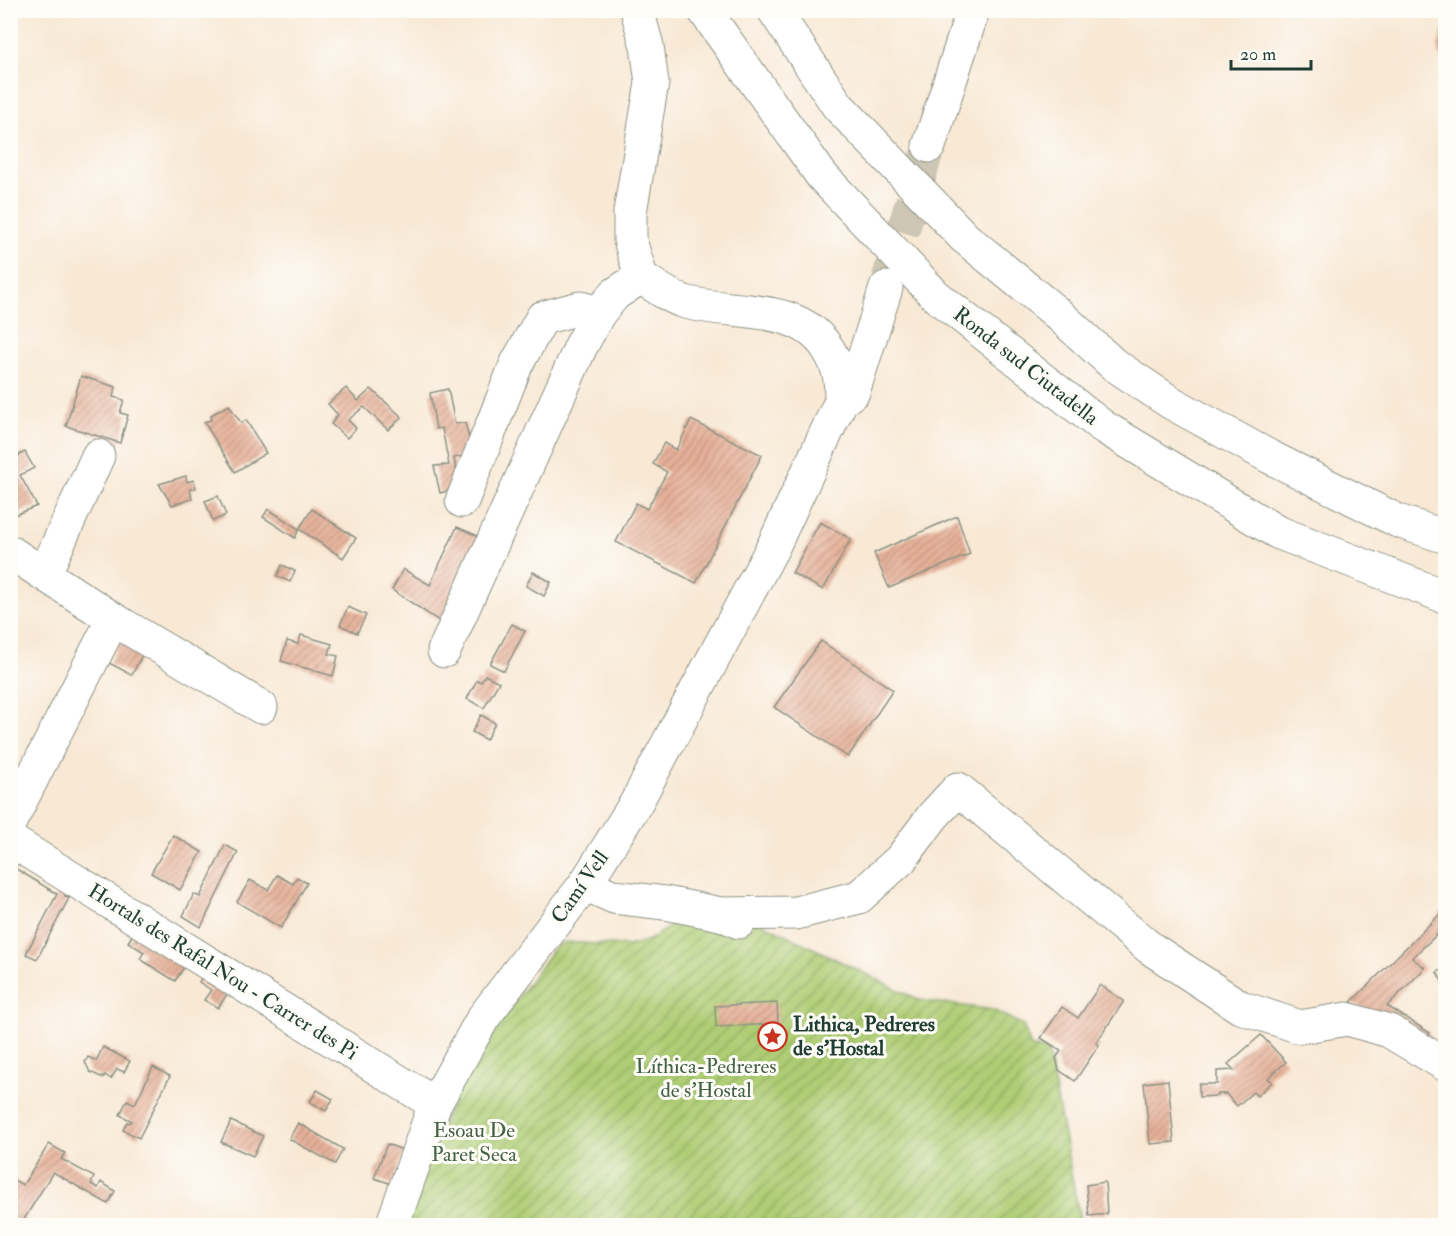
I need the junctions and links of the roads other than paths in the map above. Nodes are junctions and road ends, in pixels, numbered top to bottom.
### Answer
1 (637, 10) edge
2 (704, 10) edge
3 (774, 10) edge
4 (972, 10) edge
5 (930, 146) tunnel mouth
6 (641, 277) junction
7 (886, 288) tunnel mouth
8 (599, 313) junction
9 (841, 401) junction
10 (98, 456) dead end
11 (462, 501) dead end
12 (1446, 537) edge
13 (10, 552) edge
14 (45, 573) junction
15 (1446, 597) edge
16 (113, 619) junction
17 (444, 651) dead end
18 (261, 707) dead end
19 (10, 822) edge
20 (10, 840) edge
21 (585, 884) junction
22 (1446, 1065) edge
23 (435, 1104) junction
24 (392, 1226) edge

1 - 6 street
2 - 15 street, Ronda sud Ciutadella
3 - 12 street
4 - 5 street
6 - 8 street
6 - 9 street
7 - 9 street, Camí Vell
8 - 11 street
8 - 17 street
9 - 21 street, Camí Vell
10 - 14 street
13 - 14 street
14 - 16 street
16 - 18 street
16 - 19 street
20 - 23 street, Hortals des Rafal Nou - Carrer des Pi
21 - 22 street
21 - 23 street, Camí Vell
23 - 24 street, Camí Vell

